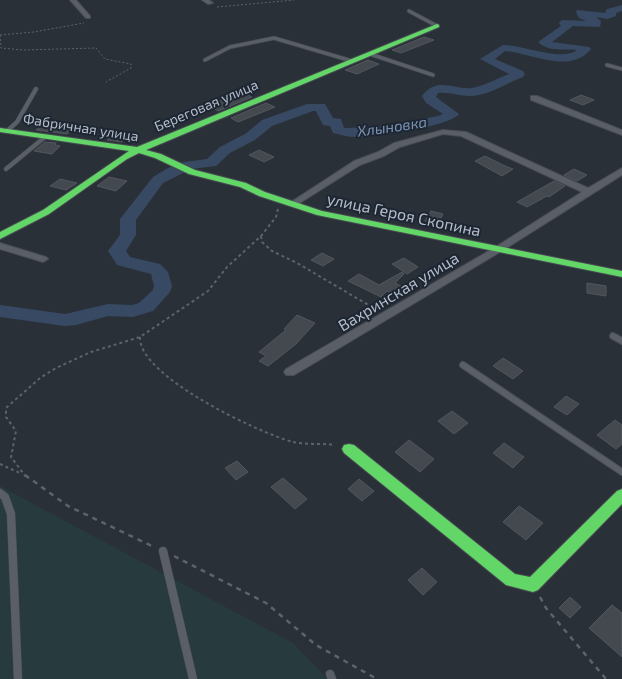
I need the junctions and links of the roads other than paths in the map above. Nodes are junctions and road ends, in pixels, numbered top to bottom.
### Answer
1 (72, 0) edge
2 (409, 11) dead end
3 (88, 17) road end
4 (436, 26) joint
5 (370, 54) junction
6 (205, 60) dead end
7 (352, 61) junction
8 (607, 65) dead end
9 (622, 70) edge
10 (433, 75) dead end
11 (36, 89) dead end
12 (534, 98) dead end
13 (4, 131) edge
14 (622, 133) edge
15 (44, 137) junction
16 (138, 150) junction
17 (182, 168) joint
18 (6, 169) dead end
19 (622, 171) edge
20 (589, 192) junction
21 (292, 204) junction
22 (0, 236) edge
23 (0, 246) edge
24 (496, 250) junction
25 (43, 259) dead end
26 (622, 274) edge
27 (614, 336) dead end
28 (622, 341) edge
29 (463, 365) dead end
30 (290, 372) dead end
31 (349, 449) road end
32 (622, 472) edge
33 (0, 493) edge
34 (622, 495) edge
35 (163, 551) road end
36 (18, 679) edge
37 (193, 679) edge

1 - 3 street
2 - 4 lane
4 - 5 street, Береговая улица
5 - 7 street, Береговая улица
5 - 10 lane
6 - 7 lane
7 - 16 street, Береговая улица
8 - 9 lane
11 - 13 lane
12 - 14 street
13 - 15 street, Фабричная улица
15 - 16 street, Фабричная улица
15 - 18 lane
16 - 17 street, Фабричная улица
16 - 22 street, Береговая улица
17 - 21 street, улица Героя Скопина
19 - 20 street, Вахринская улица
20 - 21 street
20 - 24 street, Вахринская улица
21 - 24 street, улица Героя Скопина
23 - 25 street
24 - 26 street, улица Героя Скопина
24 - 30 street, Вахринская улица
27 - 28 lane
29 - 32 lane
31 - 34 street
33 - 36 lane
35 - 37 lane

